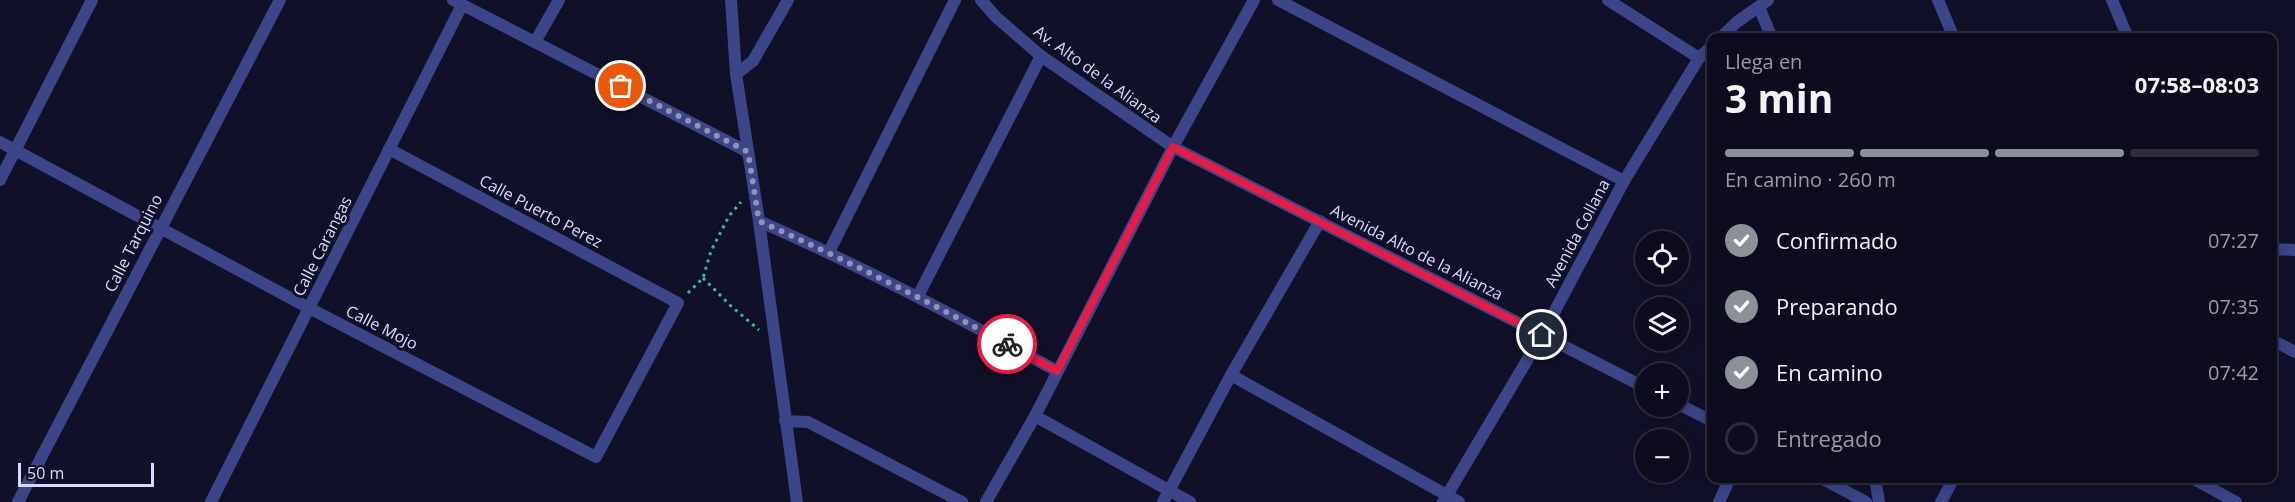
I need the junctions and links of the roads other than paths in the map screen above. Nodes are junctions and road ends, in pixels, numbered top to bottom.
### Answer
1 (92, 0) edge
2 (280, 0) edge
3 (559, 0) edge
4 (731, 0) edge
5 (788, 0) edge
6 (955, 0) edge
7 (981, 0) edge
8 (1254, 0) edge
9 (1278, 0) edge
10 (1938, 0) edge
11 (2112, 0) edge
12 (457, 2) edge
13 (1616, 2) edge
14 (1763, 3) edge
15 (1725, 33) edge
16 (1771, 33) edge
17 (1952, 33) edge
18 (2126, 33) edge
19 (536, 42) junction
20 (1707, 51) edge
21 (1041, 56) junction
22 (1699, 58) junction
23 (736, 74) junction
24 (0, 142) edge
25 (1173, 147) junction
26 (389, 148) junction
27 (15, 150) junction
28 (748, 152) junction
29 (0, 180) edge
30 (1624, 181) junction
31 (759, 221) junction
32 (1320, 221) junction
33 (160, 228) junction
34 (2277, 249) edge
35 (2295, 250) edge
36 (829, 252) junction
37 (918, 296) junction
38 (678, 303) joint
39 (309, 308) junction
40 (1542, 335) junction
41 (2277, 343) edge
42 (2295, 352) edge
43 (1057, 371) junction
44 (1231, 375) junction
45 (1635, 382) edge
46 (1689, 410) edge
47 (1035, 416) junction
48 (1707, 418) edge
49 (785, 421) junction
50 (1728, 483) edge
51 (1830, 483) edge
52 (1876, 483) edge
53 (1951, 483) edge
54 (2201, 483) edge
55 (1166, 497) edge
56 (1445, 499) edge
57 (18, 502) edge
58 (211, 502) edge
59 (797, 502) edge
60 (962, 502) edge
61 (986, 502) edge
62 (1190, 502) edge
63 (1459, 502) edge
64 (1719, 502) edge
65 (1866, 502) edge
66 (1879, 502) edge
67 (1941, 502) edge
68 (2236, 502) edge

1 - 27 street
2 - 33 street, Calle Tarquino
3 - 19 street
4 - 23 street
5 - 23 street
6 - 36 street
7 - 21 street, Av. Alto de la Alianza
8 - 25 street
9 - 30 street
10 - 17 street
11 - 18 street
12 - 19 street
12 - 26 street, Calle Carangas
13 - 22 street
14 - 15 street
14 - 16 street
19 - 28 street
20 - 22 street, Avenida Collana
21 - 25 street, Av. Alto de la Alianza
21 - 37 street
22 - 30 street, Avenida Collana
23 - 28 street
24 - 27 street, Calle Mojo
25 - 32 street, Avenida Alto de la Alianza
25 - 43 street
26 - 38 street, Calle Puerto Perez
26 - 39 street, Calle Carangas
27 - 29 street
27 - 33 street, Calle Mojo
28 - 31 street
30 - 40 street, Avenida Collana
31 - 36 street
31 - 49 street
32 - 40 street, Avenida Alto de la Alianza
32 - 44 street
33 - 39 street, Calle Mojo
33 - 57 street, Calle Tarquino
34 - 35 street
36 - 37 street
37 - 43 street
38 - 39 street, Calle Mojo
39 - 58 street, Calle Carangas
40 - 45 street, Avenida Alto de la Alianza
40 - 56 street, Avenida Collana
41 - 42 street
43 - 47 street
44 - 55 street
44 - 56 street
46 - 48 street
47 - 55 street
47 - 61 street
49 - 59 street
49 - 60 street
50 - 64 street
51 - 65 street
52 - 66 street
53 - 67 street
54 - 68 street
55 - 62 street
56 - 63 street

